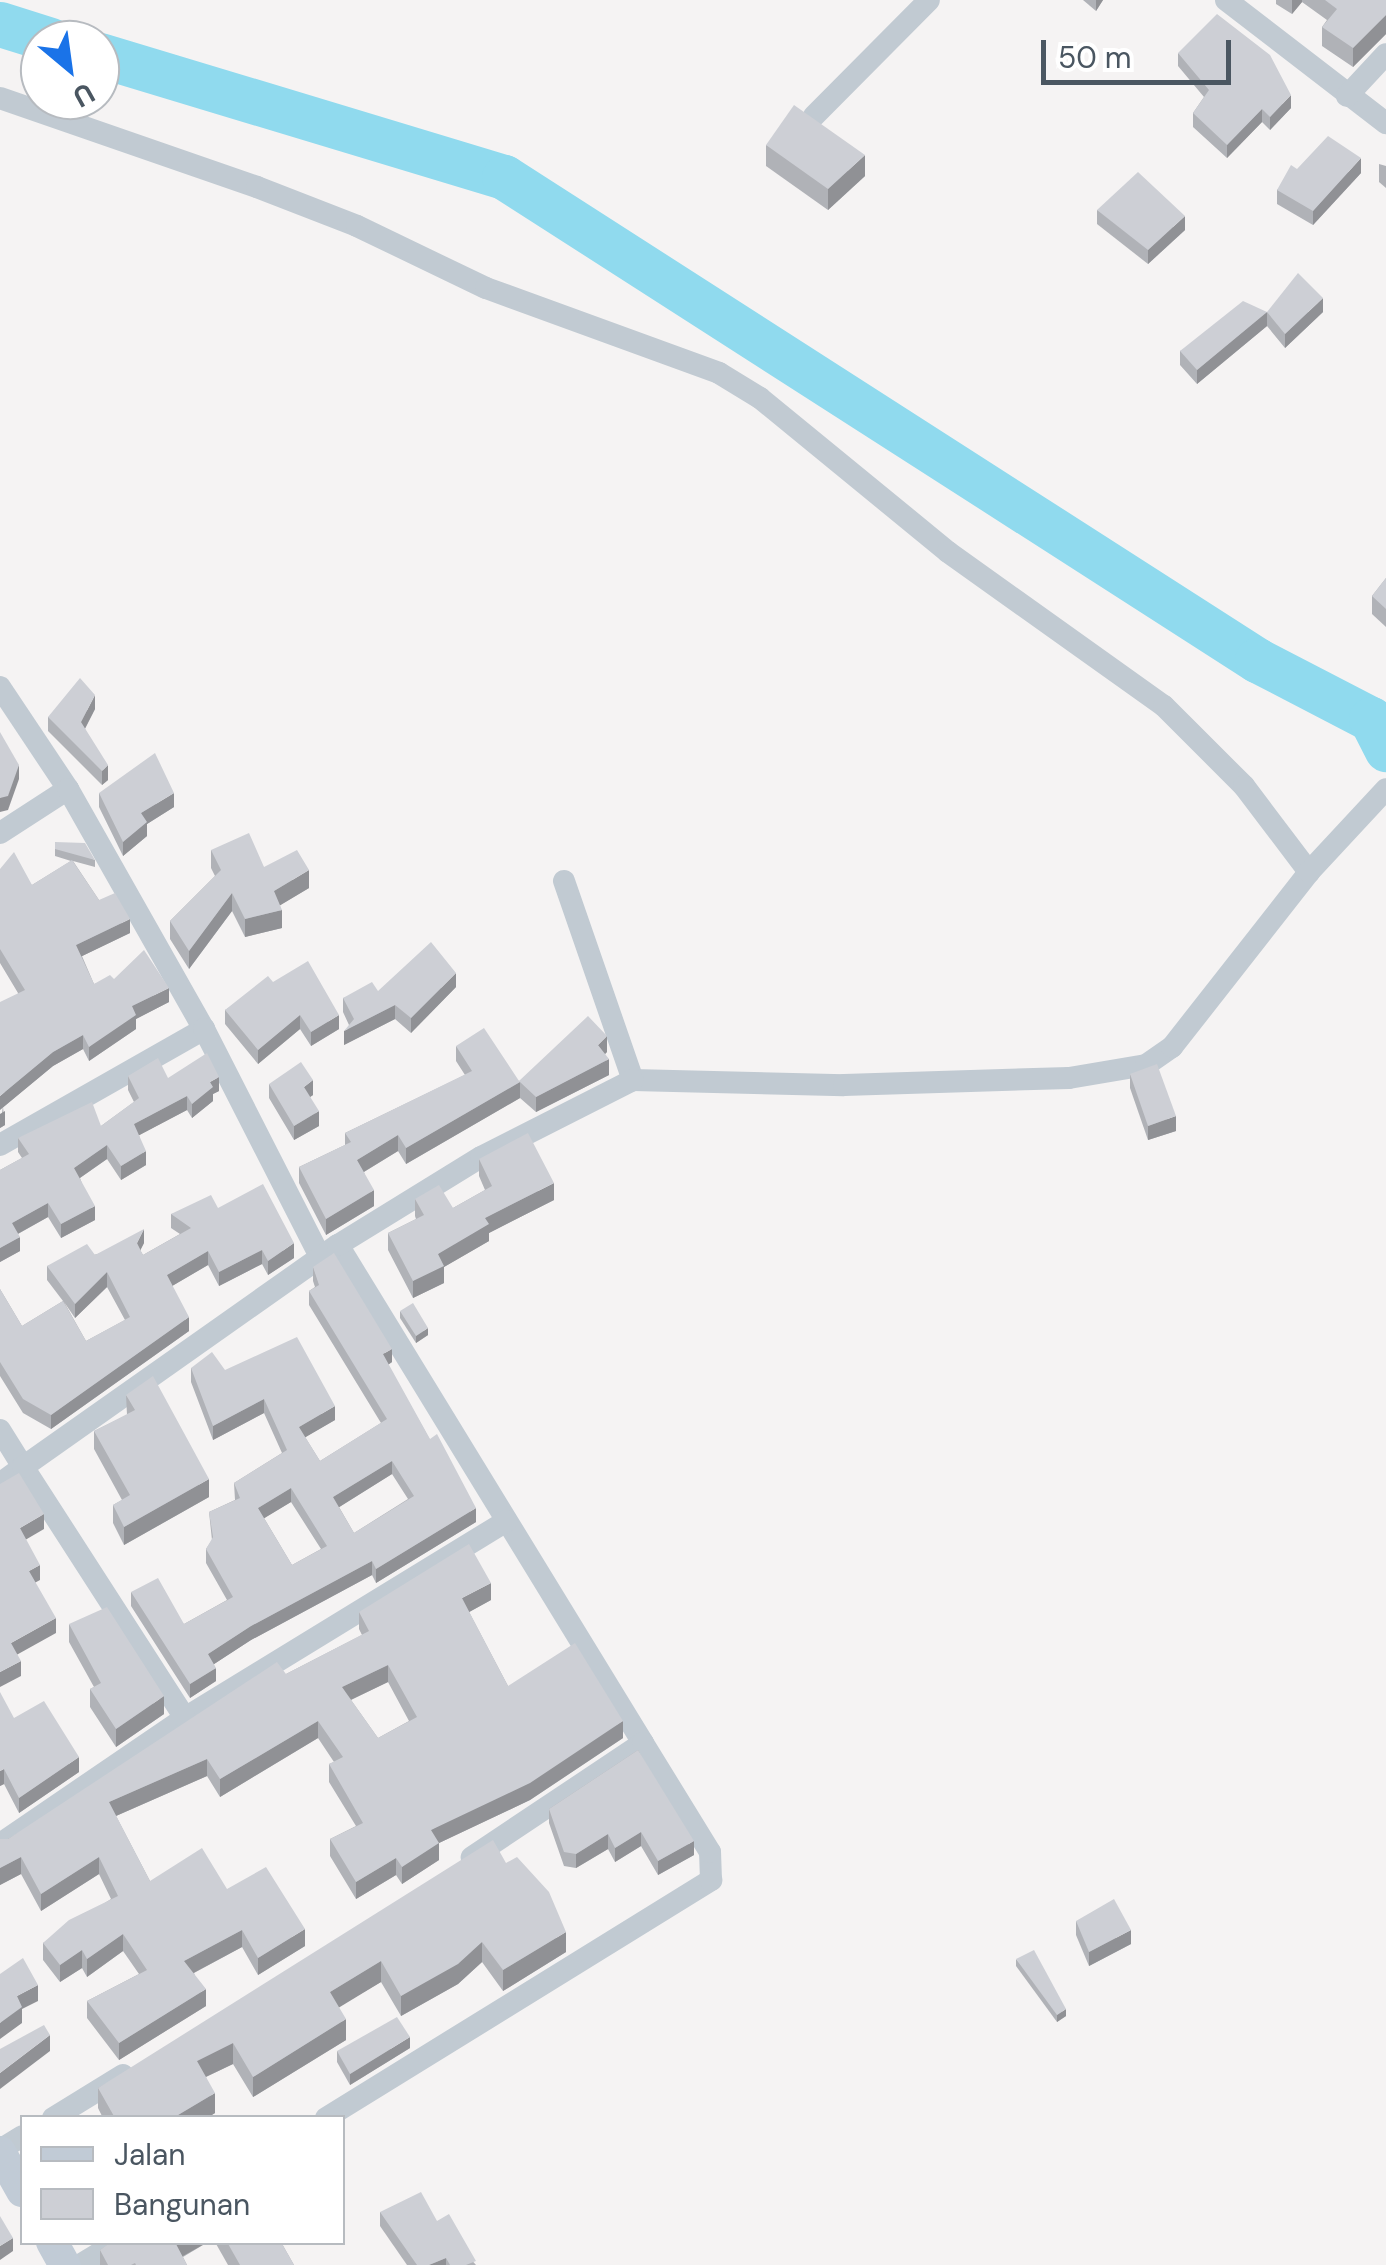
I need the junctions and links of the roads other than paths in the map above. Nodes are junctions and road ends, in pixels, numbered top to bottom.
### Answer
1 (928, 0) edge
2 (1226, 0) edge
3 (1386, 54) edge
4 (1347, 96) junction
5 (0, 98) edge
6 (814, 116) edge
7 (1386, 123) edge
8 (0, 687) edge
9 (68, 789) junction
10 (1384, 791) edge
11 (0, 834) edge
12 (1308, 872) junction
13 (564, 881) dead end
14 (204, 1029) junction
15 (634, 1080) junction
16 (0, 1145) edge
17 (329, 1251) junction
18 (0, 1430) edge
19 (23, 1467) junction
20 (0, 1484) edge
21 (506, 1521) junction
22 (185, 1718) junction
23 (643, 1743) junction
24 (0, 1844) edge
25 (449, 1872) edge
26 (153, 2057) edge
27 (58, 2115) edge
28 (331, 2115) edge
29 (0, 2151) edge
30 (20, 2187) edge
31 (113, 2245) edge
32 (80, 2265) edge

1 - 6 street
2 - 4 street
3 - 4 street
4 - 7 street
5 - 12 street
8 - 9 street
9 - 11 street
9 - 14 street
10 - 12 street
12 - 15 street
13 - 15 street
14 - 16 street
14 - 17 street
15 - 17 street
17 - 19 street
17 - 21 street
18 - 19 street
19 - 20 street
19 - 22 street
21 - 22 street
21 - 23 street
22 - 24 street
23 - 25 street
23 - 28 street
26 - 27 street
29 - 30 main road
31 - 32 street

